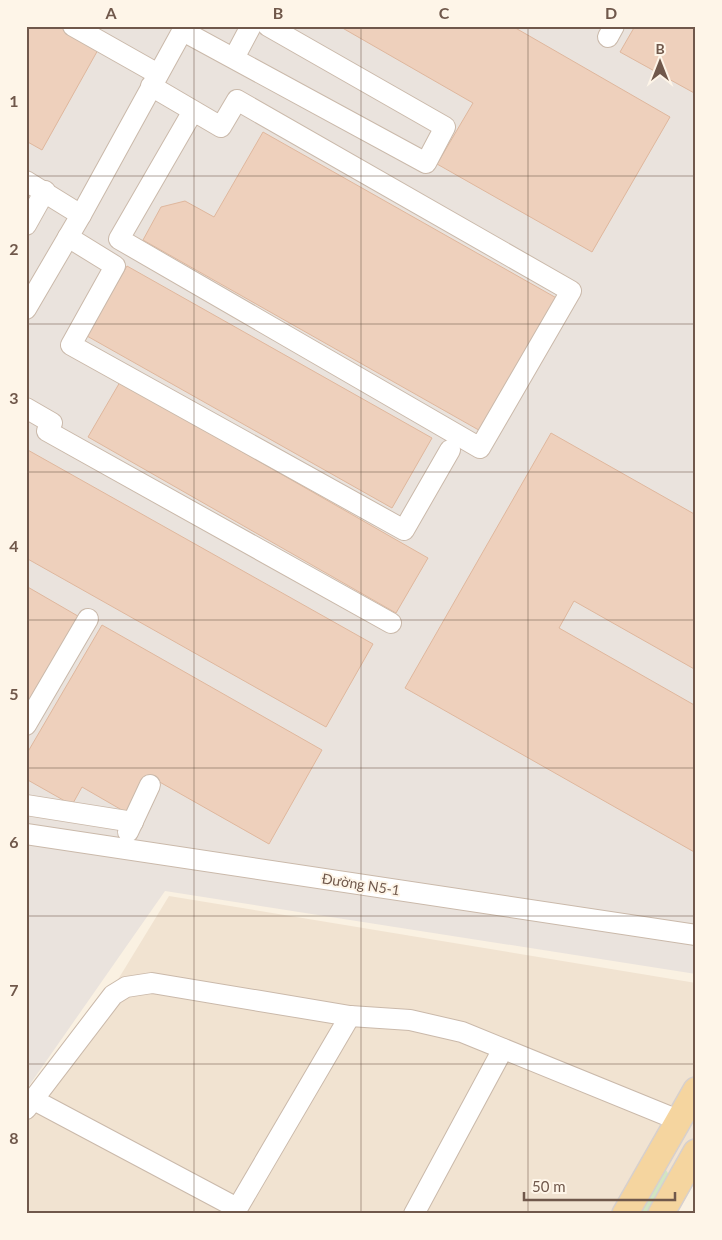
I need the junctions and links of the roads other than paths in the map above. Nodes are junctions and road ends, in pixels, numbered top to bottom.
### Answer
1 (73, 26) edge
2 (251, 26) edge
3 (268, 26) edge
4 (184, 28) edge
5 (234, 58) junction
6 (154, 80) junction
7 (193, 111) junction
8 (26, 181) edge
9 (46, 191) junction
10 (81, 215) junction
11 (26, 225) edge
12 (68, 238) junction
13 (26, 308) edge
14 (26, 408) edge
15 (450, 450) dead end
16 (88, 619) dead end
17 (390, 623) dead end
18 (26, 725) edge
19 (150, 785) dead end
20 (26, 805) edge
21 (133, 822) junction
22 (26, 834) edge
23 (121, 848) junction
24 (696, 935) edge
25 (350, 1016) junction
26 (503, 1049) junction
27 (696, 1090) edge
28 (30, 1104) edge
29 (673, 1129) junction
30 (696, 1151) edge
31 (235, 1211) edge
32 (414, 1214) edge
33 (625, 1214) edge
34 (662, 1214) edge

1 - 6 street
2 - 5 street
3 - 5 street
4 - 5 street
4 - 6 street
6 - 7 street
6 - 10 street
7 - 7 street
8 - 9 street
9 - 10 street
9 - 11 street
10 - 12 street
12 - 13 street
12 - 15 street
14 - 17 street
16 - 18 street
19 - 21 street
20 - 21 street
21 - 23 street
22 - 23 street, Đường N5-1
23 - 24 street, Đường N5-1
25 - 26 street
25 - 28 street
25 - 31 street
26 - 29 street
26 - 32 street
27 - 29 main road
28 - 31 street
29 - 30 main road
29 - 33 main road
30 - 34 main road

